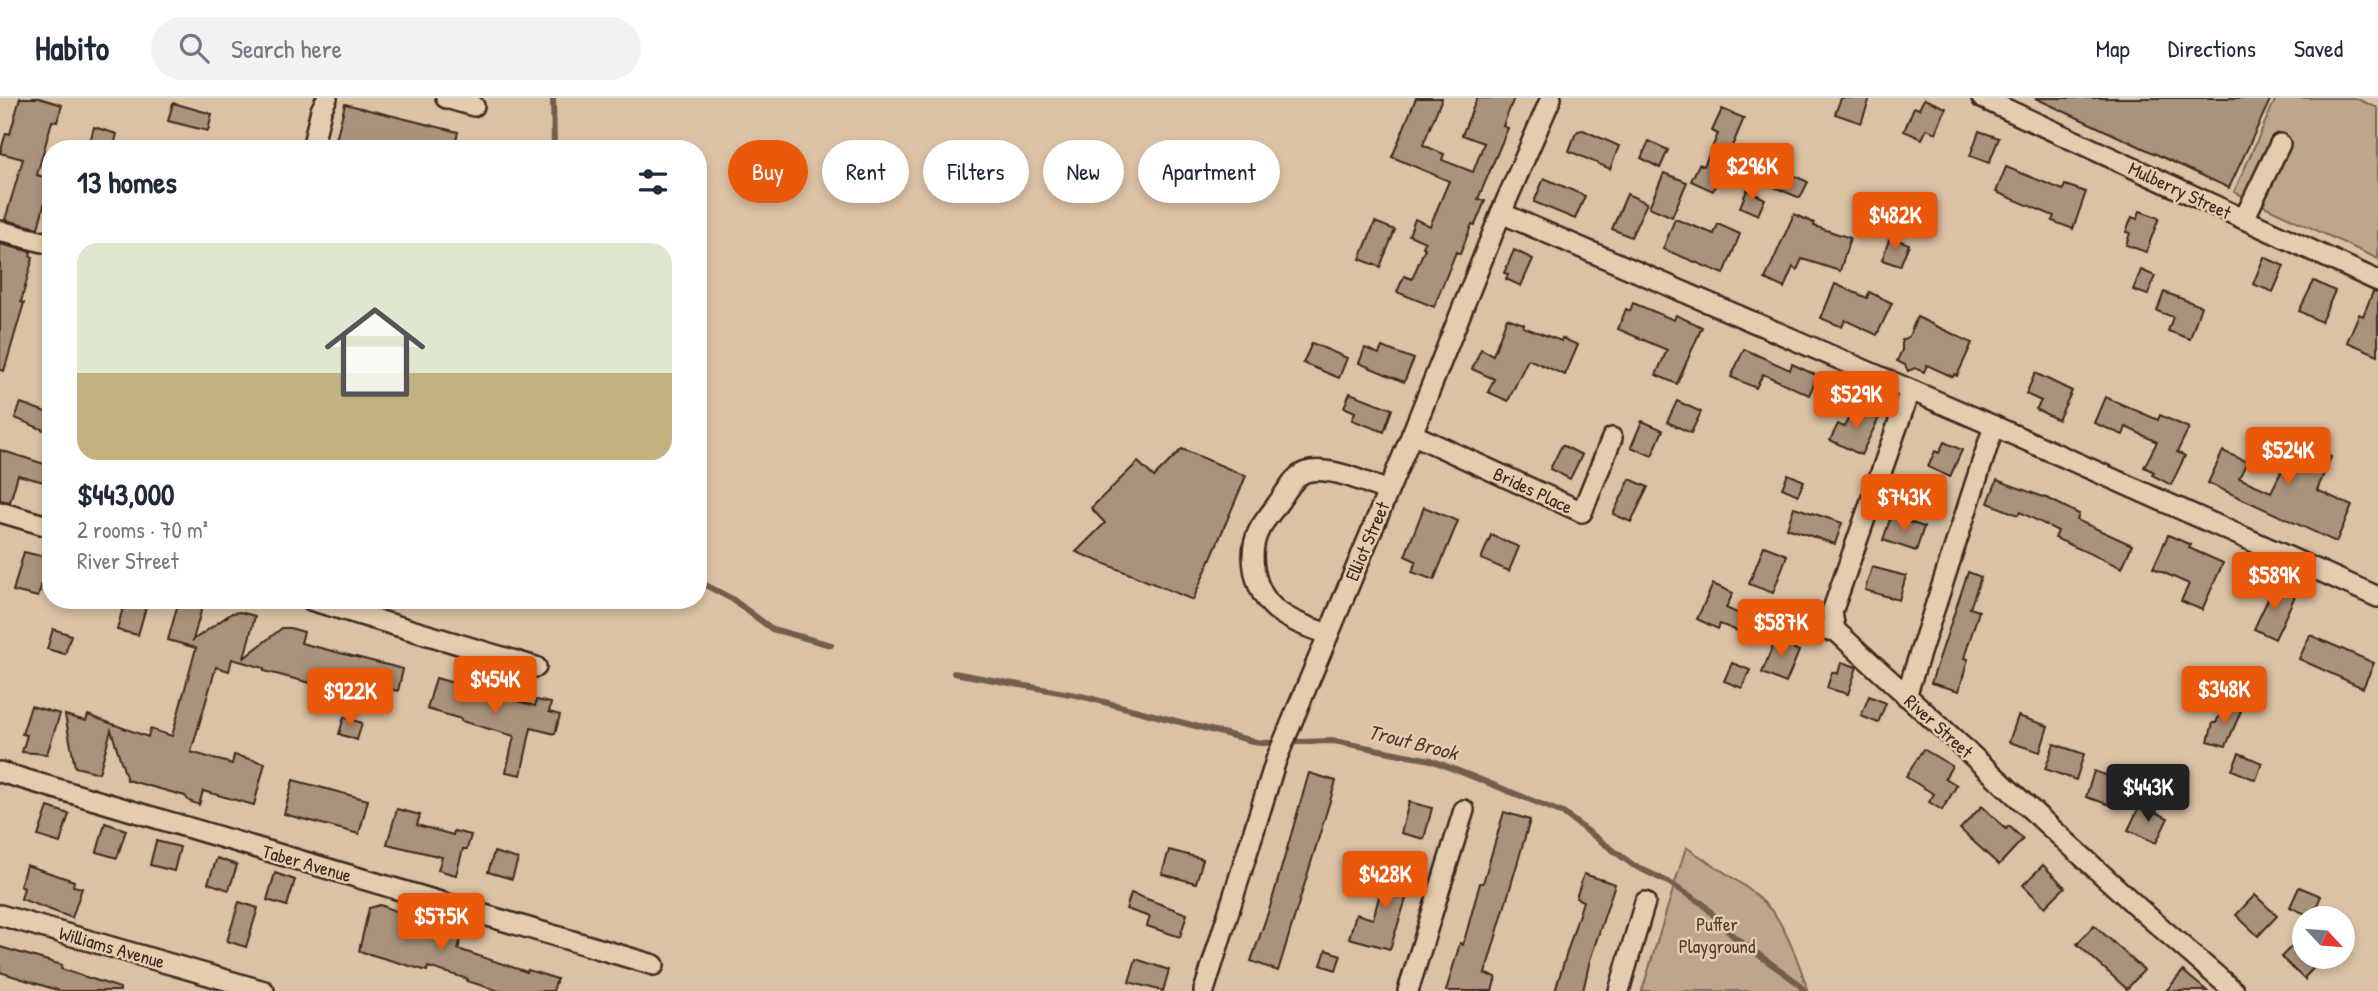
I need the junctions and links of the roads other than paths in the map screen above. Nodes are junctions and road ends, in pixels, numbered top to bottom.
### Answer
1 (327, 98) edge
2 (446, 98) edge
3 (1551, 98) edge
4 (1982, 98) edge
5 (474, 106) dead end
6 (314, 140) edge
7 (2280, 144) dead end
8 (1501, 213) junction
9 (2244, 219) junction
10 (0, 231) edge
11 (42, 242) edge
12 (2378, 281) edge
13 (1910, 390) junction
14 (1994, 426) junction
15 (1412, 434) junction
16 (1612, 438) dead end
17 (1388, 491) junction
18 (0, 512) edge
19 (42, 524) edge
20 (2378, 597) edge
21 (340, 609) edge
22 (1764, 613) dead end
23 (1835, 630) junction
24 (1328, 634) junction
25 (536, 667) dead end
26 (1906, 696) junction
27 (0, 772) edge
28 (1464, 810) dead end
29 (1645, 902) dead end
30 (0, 915) edge
31 (654, 965) dead end
32 (1209, 990) edge
33 (264, 991) edge
34 (1408, 991) edge
35 (1619, 991) edge
36 (2234, 991) edge

1 - 6 street
2 - 5 street
3 - 8 street, Elliot Street
4 - 9 street, Mulberry Street
7 - 9 street
8 - 13 street
8 - 15 street, Elliot Street
9 - 12 street, Mulberry Street
10 - 11 street
13 - 14 street
13 - 23 street
14 - 20 street
14 - 26 street
15 - 16 street, Brides Place
15 - 17 street, Elliot Street
17 - 24 street, Elliot Street
17 - 24 street
18 - 19 street
21 - 25 street
22 - 23 street
23 - 26 street, River Street
24 - 32 street, Elliot Street
26 - 36 street, River Street
27 - 31 street, Taber Avenue
28 - 34 street
29 - 35 street
30 - 33 street, Williams Avenue

